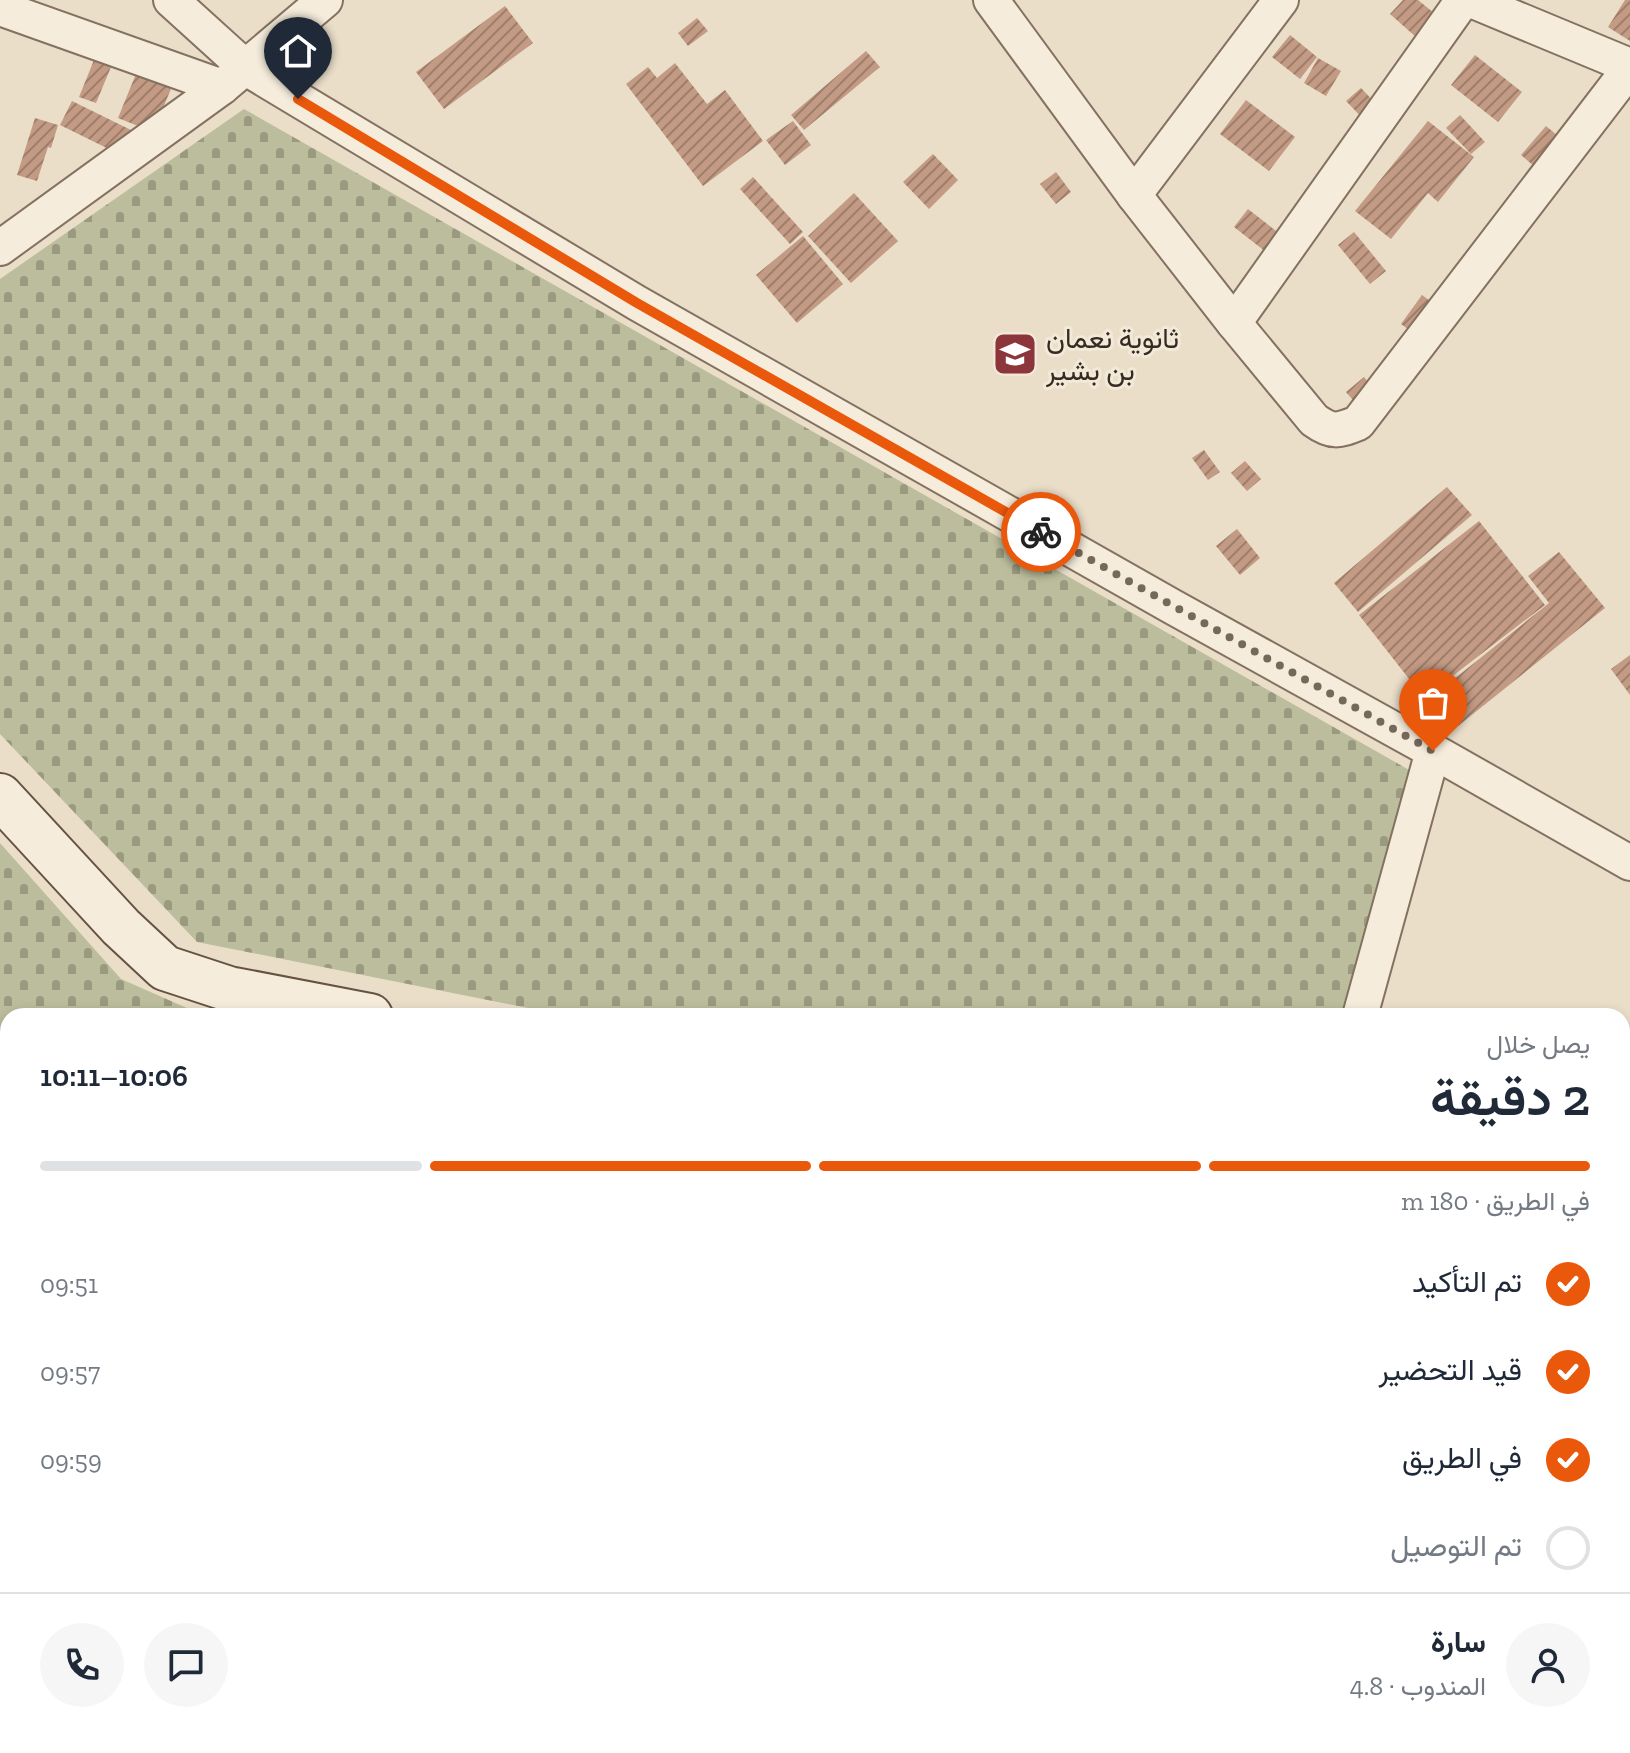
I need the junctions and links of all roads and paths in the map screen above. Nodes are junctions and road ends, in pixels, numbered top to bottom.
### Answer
1 (171, 0) edge
2 (325, 0) edge
3 (991, 0) edge
4 (1281, 0) edge
5 (1463, 0) edge
6 (1471, 0) edge
7 (0, 8) edge
8 (1630, 67) edge
9 (234, 78) junction
10 (1134, 195) junction
11 (0, 248) edge
12 (1234, 323) junction
13 (1433, 751) junction
14 (0, 796) edge
15 (1630, 863) edge
16 (328, 1008) edge
17 (1362, 1008) edge

1 - 9 street
2 - 9 street
3 - 10 street
4 - 10 street
5 - 12 street
6 - 8 street
7 - 9 street
8 - 12 street
9 - 11 street
9 - 13 street
10 - 12 street
13 - 15 street
13 - 17 street
14 - 16 main road

